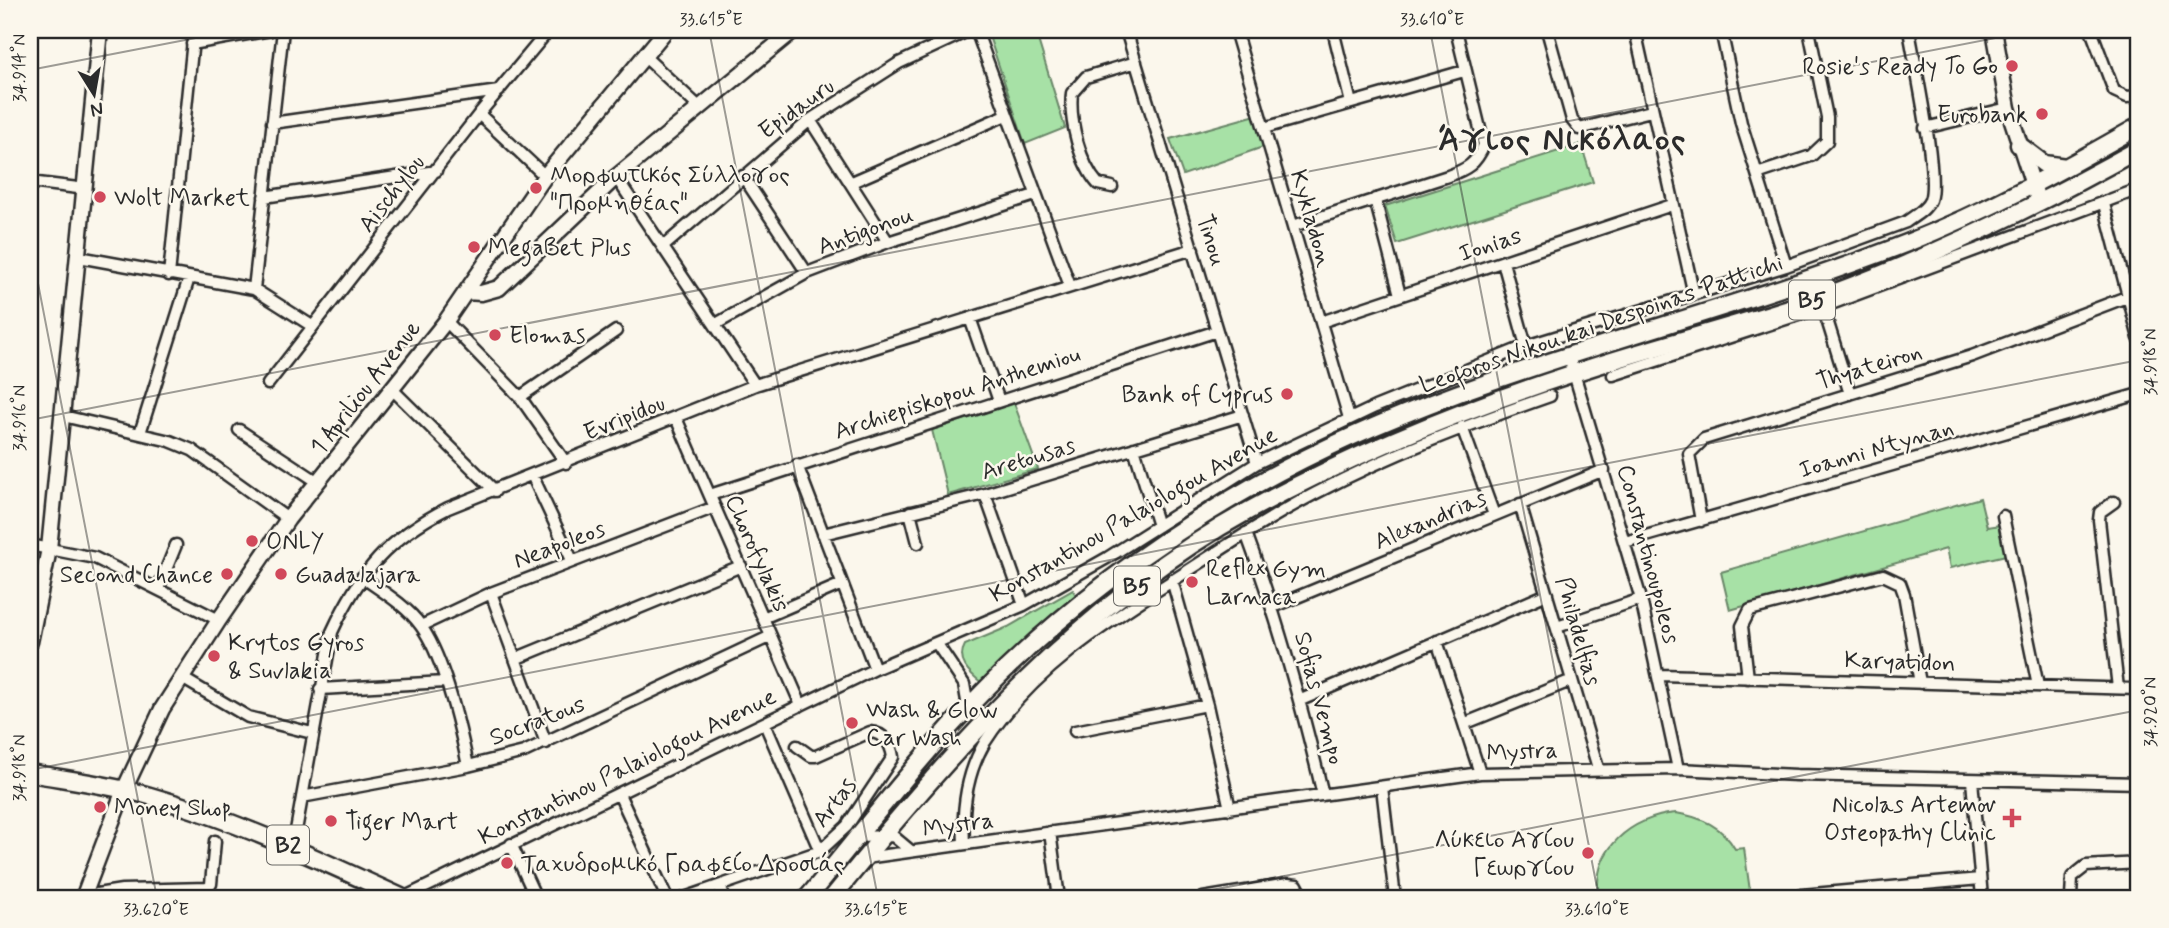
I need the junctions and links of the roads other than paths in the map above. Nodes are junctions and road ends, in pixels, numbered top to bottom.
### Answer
1 (100, 30) edge
2 (194, 30) edge
3 (271, 30) edge
4 (283, 30) edge
5 (549, 30) edge
6 (666, 30) edge
7 (794, 30) edge
8 (970, 30) edge
9 (976, 30) edge
10 (1126, 30) edge
11 (1235, 30) edge
12 (1333, 30) edge
13 (1456, 30) edge
14 (1547, 30) edge
15 (1635, 30) edge
16 (1721, 30) edge
17 (1810, 30) edge
18 (1909, 30) edge
19 (1994, 30) edge
20 (2091, 30) edge
21 (192, 44) junction
22 (644, 55) junction
23 (1136, 62) junction
24 (1464, 71) junction
25 (499, 91) junction
26 (2139, 96) edge
27 (1352, 103) junction
28 (699, 107) junction
29 (2008, 108) junction
30 (1651, 111) junction
31 (479, 114) junction
32 (1006, 115) junction
33 (810, 120) junction
34 (272, 122) junction
35 (2139, 126) edge
36 (1264, 128) junction
37 (1925, 128) junction
38 (2019, 145) junction
39 (2139, 149) edge
40 (2067, 167) junction
41 (436, 171) junction
42 (1757, 174) junction
43 (545, 176) junction
44 (743, 176) junction
45 (616, 177) junction
46 (30, 182) edge
47 (852, 182) junction
48 (2033, 186) junction
49 (1112, 187) dead end
50 (86, 189) junction
51 (2139, 189) edge
52 (1035, 195) junction
53 (264, 197) junction
54 (1375, 199) junction
55 (2040, 204) junction
56 (2104, 204) junction
57 (1672, 205) junction
58 (1293, 226) junction
59 (888, 242) junction
60 (664, 246) junction
61 (1192, 249) junction
62 (79, 257) junction
63 (1503, 262) junction
64 (1786, 266) junction
65 (807, 273) junction
66 (169, 275) junction
67 (188, 278) junction
68 (1070, 286) junction
69 (254, 289) junction
70 (466, 292) junction
71 (1400, 295) junction
72 (1694, 295) junction
73 (2129, 296) junction
74 (1823, 307) junction
75 (970, 318) junction
76 (446, 321) junction
77 (1321, 322) junction
78 (716, 324) junction
79 (312, 326) junction
80 (616, 331) dead end
81 (1217, 331) junction
82 (2139, 338) edge
83 (1526, 346) junction
84 (1568, 353) junction
85 (1575, 372) junction
86 (1613, 374) dead end
87 (268, 384) dead end
88 (755, 385) junction
89 (393, 390) junction
90 (1850, 394) junction
91 (2139, 394) edge
92 (1550, 396) dead end
93 (520, 397) junction
94 (999, 401) junction
95 (1243, 415) junction
96 (63, 416) junction
97 (676, 418) junction
98 (1349, 418) junction
99 (1462, 427) junction
100 (239, 430) dead end
101 (140, 433) junction
102 (1134, 448) junction
103 (1257, 463) junction
104 (566, 464) junction
105 (797, 465) junction
106 (1604, 470) junction
107 (533, 477) junction
108 (318, 482) junction
109 (495, 491) junction
110 (985, 494) junction
111 (710, 495) junction
112 (2114, 502) dead end
113 (1520, 504) junction
114 (715, 507) junction
115 (910, 512) junction
116 (1494, 515) junction
117 (2003, 516) dead end
118 (288, 519) junction
119 (1701, 521) junction
120 (1158, 526) junction
121 (1246, 533) junction
122 (823, 534) junction
123 (1625, 542) junction
124 (918, 543) dead end
125 (30, 545) edge
126 (176, 545) dead end
127 (49, 549) junction
128 (572, 561) junction
129 (741, 566) junction
130 (362, 577) junction
131 (1172, 580) junction
132 (842, 583) junction
133 (158, 589) junction
134 (491, 593) junction
135 (1547, 594) junction
136 (1641, 598) junction
137 (1024, 605) junction
138 (1273, 607) junction
139 (763, 618) junction
140 (219, 620) junction
141 (421, 626) junction
142 (1557, 627) junction
143 (771, 636) junction
144 (1437, 641) junction
145 (30, 642) edge
146 (937, 644) junction
147 (517, 658) junction
148 (875, 669) junction
149 (1660, 675) junction
150 (182, 678) junction
151 (1748, 678) junction
152 (1570, 681) junction
153 (445, 682) junction
154 (1920, 683) junction
155 (964, 684) junction
156 (2038, 686) junction
157 (2118, 688) junction
158 (2139, 689) edge
159 (320, 690) junction
160 (983, 691) junction
161 (1301, 700) junction
162 (801, 705) junction
163 (1207, 705) junction
164 (968, 707) junction
165 (1466, 723) junction
166 (765, 724) junction
167 (1075, 731) dead end
168 (312, 733) junction
169 (546, 743) junction
170 (797, 747) dead end
171 (468, 766) junction
172 (1598, 768) junction
173 (1678, 769) junction
174 (30, 773) edge
175 (1480, 774) junction
176 (1972, 780) junction
177 (2139, 783) edge
178 (1382, 787) junction
179 (124, 790) junction
180 (619, 794) junction
181 (1323, 795) junction
182 (302, 797) junction
183 (1230, 809) junction
184 (1050, 832) junction
185 (885, 835) junction
186 (858, 837) junction
187 (215, 841) dead end
188 (511, 844) junction
189 (964, 844) junction
190 (293, 847) junction
191 (820, 851) junction
192 (911, 851) junction
193 (864, 859) junction
194 (2139, 863) edge
195 (1980, 879) junction
196 (721, 887) junction
197 (92, 893) edge
198 (1802, 895) dead end
199 (402, 898) edge
200 (536, 898) edge
201 (667, 898) edge
202 (684, 898) edge
203 (724, 898) edge
204 (807, 898) edge
205 (832, 898) edge
206 (1059, 898) edge
207 (1203, 898) edge
208 (1304, 898) edge
209 (1395, 898) edge
210 (1982, 898) edge
211 (2071, 898) edge

1 - 50 street
2 - 21 street
3 - 21 street
4 - 34 street
5 - 25 street, Aischylou
6 - 22 street, 1 Apriliou Avenue
7 - 28 street
8 - 33 street, Epidauru
9 - 32 street
10 - 23 street, Tinou
11 - 36 street, Kykladon
12 - 27 street
13 - 24 street
14 - 30 street
15 - 30 street
16 - 42 street
17 - 42 street
18 - 37 street
19 - 29 street
20 - 26 street
21 - 66 street
22 - 28 street
22 - 43 street, 1 Apriliou Avenue
23 - 49 street
23 - 61 street, Tinou
24 - 27 street
24 - 54 street
25 - 31 street, Aischylou
25 - 34 street
27 - 36 street
28 - 45 street
29 - 37 street
29 - 38 street
30 - 57 street
31 - 41 street, Aischylou
31 - 43 street
32 - 47 street
32 - 52 street
33 - 44 street, Epidauru
33 - 47 street
34 - 53 street
35 - 40 main road, Leoforos Nikou kai Despoinas Pattichi / B5
36 - 58 street, Kykladon
37 - 64 street, Konstantinou Palaiologou Avenue
38 - 40 main road
38 - 48 street
39 - 55 main road, Leoforos Nikou kai Despoinas Pattichi / B5
40 - 48 main road, Leoforos Nikou kai Despoinas Pattichi / B5
41 - 53 street
41 - 79 street, Aischylou
42 - 64 street
43 - 70 street, 1 Apriliou Avenue
44 - 60 street, Epidauru
44 - 65 street
45 - 60 street
45 - 70 street
46 - 50 street
47 - 59 street
48 - 55 street
48 - 84 main road, Leoforos Nikou kai Despoinas Pattichi / B5
50 - 62 street
51 - 56 street
52 - 59 street, Antigonou
52 - 68 street
53 - 69 street
54 - 58 street
54 - 71 street
55 - 85 main road, Leoforos Nikou kai Despoinas Pattichi / B5
56 - 73 street
56 - 74 street
57 - 63 street, Ionias
57 - 72 street
58 - 77 street, Kykladon
59 - 65 street, Antigonou
60 - 78 street
61 - 68 street, Evripidou
61 - 81 street, Tinou
62 - 66 street
62 - 96 street
63 - 71 street, Ionias
63 - 83 street
64 - 72 street, Konstantinou Palaiologou Avenue
65 - 78 street, Antigonou
66 - 67 street
67 - 69 street
67 - 101 street
68 - 75 street, Evripidou
69 - 79 street
70 - 76 street, 1 Apriliou Avenue
71 - 77 street, Ionias
72 - 83 street, Konstantinou Palaiologou Avenue
73 - 82 street
73 - 90 street, Thyateiron
74 - 86 street
74 - 90 street
75 - 88 street, Evripidou
75 - 94 street
76 - 89 street, 1 Apriliou Avenue
76 - 93 street
77 - 98 street, Kykladon
78 - 88 street
79 - 87 street, Aischylou
80 - 93 street
81 - 94 street, Archiepiskopou Anthemiou
81 - 95 street, Tinou
83 - 98 street, Konstantinou Palaiologou Avenue
84 - 85 street, Constantinoupoleos
84 - 160 main road, Leoforos Nikou kai Despoinas Pattichi / B5
85 - 106 street, Constantinoupoleos
85 - 185 main road, Leoforos Nikou kai Despoinas Pattichi / B5
88 - 97 street, Evripidou
89 - 108 street, 1 Apriliou Avenue
89 - 109 street
90 - 119 street, Thyateiron
91 - 119 street, Ioanni Ntynan
92 - 99 street
93 - 104 street
94 - 105 street, Archiepiskopou Anthemiou
95 - 102 street, Aretousas
95 - 103 street, Tinou
96 - 101 street
96 - 127 street
97 - 104 street, Evripidou
97 - 111 street, Chorofylakis
98 - 103 street, Konstantinou Palaiologou Avenue
99 - 116 street
99 - 121 street
100 - 108 street
101 - 118 street
102 - 110 street, Aretousas
102 - 120 street
103 - 120 street, Konstantinou Palaiologou Avenue
104 - 107 street, Evripidou
105 - 111 street, Archiepiskopou Anthemiou
105 - 122 street
106 - 113 street, Alexandrias
106 - 123 street, Constantinoupoleos
107 - 109 street, Evripidou
107 - 128 street
108 - 118 street, 1 Apriliou Avenue
109 - 130 street, Evripidou
110 - 115 street, Aretousas
110 - 137 street
111 - 114 street, Chorofylakis
112 - 157 street
113 - 116 street, Alexandrias
113 - 135 street, Philadelfias
114 - 128 street, Neapoleos
114 - 129 street, Chorofylakis
115 - 122 street, Aretousas
115 - 124 street
116 - 138 street, Alexandrias
117 - 156 street
118 - 140 street, 1 Apriliou Avenue
119 - 123 street, Ioanni Ntynan
120 - 137 street, Konstantinou Palaiologou Avenue
121 - 131 street
121 - 138 street, Sofias Vempo
122 - 132 street
123 - 136 street, Constantinoupoleos
125 - 127 street
126 - 133 street
127 - 133 street
127 - 145 street
128 - 134 street, Neapoleos
129 - 139 street, Chorofylakis
129 - 147 street
130 - 141 street
130 - 159 street, Evripidou
131 - 163 street
131 - 189 street
132 - 139 street
132 - 148 street
133 - 140 street
134 - 141 street, Neapoleos
134 - 147 street
135 - 142 street, Philadelfias
135 - 144 street
136 - 142 street
136 - 149 street, Constantinoupoleos
137 - 146 street, Konstantinou Palaiologou Avenue
138 - 161 street, Sofias Vempo
139 - 143 street, Chorofylakis
140 - 150 street, 1 Apriliou Avenue
141 - 153 street
142 - 152 street, Philadelfias
143 - 162 street, Chorofylakis
143 - 169 street, Socratous
144 - 161 street
144 - 165 street
146 - 148 street, Konstantinou Palaiologou Avenue
146 - 155 street
147 - 169 street
148 - 162 street, Konstantinou Palaiologou Avenue
149 - 151 street, Karyatidon
149 - 173 street, Constantinoupoleos
150 - 168 street
150 - 179 street, 1 Apriliou Avenue
151 - 154 street, Karyatidon
151 - 154 street
152 - 165 street
152 - 172 street, Philadelfias
153 - 159 street
153 - 171 street
154 - 156 street, Karyatidon
155 - 160 street
155 - 164 street
156 - 157 street, Karyatidon
157 - 158 street, Karyatidon
159 - 168 street, Evripidou
160 - 164 main road, Leoforos Nikou kai Despoinas Pattichi / B5
161 - 181 street, Sofias Vempo
162 - 166 street, Konstantinou Palaiologou Avenue
163 - 167 street
163 - 183 street
164 - 186 main road, Leoforos Nikou kai Despoinas Pattichi / B5
165 - 175 street
166 - 180 street, Konstantinou Palaiologou Avenue
166 - 191 street
168 - 182 street, Evripidou
169 - 171 street, Socratous
170 - 191 street, Artas
171 - 182 street, Socratous
172 - 173 street, Mystra
172 - 175 street, Mystra
173 - 176 street, Mystra
174 - 179 main road, B2
175 - 178 street, Mystra
176 - 177 street, Mystra
176 - 195 street
178 - 181 street, Mystra
178 - 209 street
179 - 190 main road, B2
179 - 197 street, 1 Apriliou Avenue
180 - 188 street, Konstantinou Palaiologou Avenue
180 - 201 street
181 - 183 street, Mystra
182 - 190 street, Evripidou
183 - 184 street, Mystra
184 - 189 street, Mystra
184 - 206 street
185 - 186 street
185 - 192 street, Mystra
185 - 193 main road, Leoforos Nikou kai Despoinas Pattichi / B5
186 - 204 main road, Leoforos Nikou kai Despoinas Pattichi / B5
187 - 197 street
188 - 199 street, Konstantinou Palaiologou Avenue
188 - 200 street
189 - 192 street, Mystra
190 - 199 main road, B2
191 - 196 street, Artas
192 - 193 street, Mystra
193 - 205 main road, Leoforos Nikou kai Despoinas Pattichi / B5
194 - 211 street
195 - 198 street
195 - 210 street
196 - 202 street, Artas
196 - 203 street
207 - 208 street

